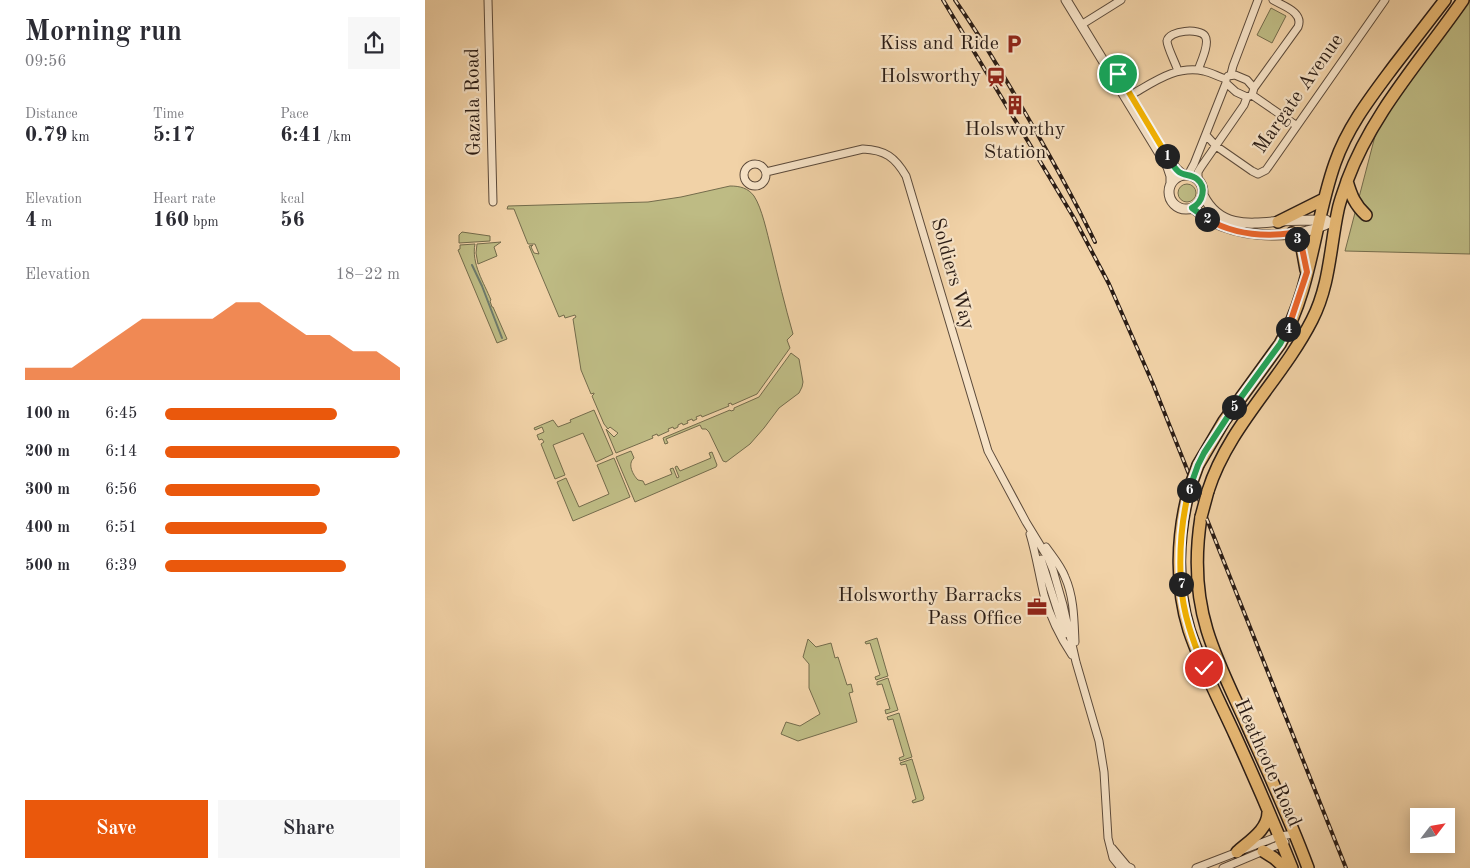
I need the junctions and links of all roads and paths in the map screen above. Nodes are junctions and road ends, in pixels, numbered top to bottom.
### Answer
1 (488, 0) edge
2 (1066, 0) edge
3 (1073, 0) edge
4 (1121, 0) edge
5 (1258, 0) edge
6 (1273, 0) edge
7 (1385, 0) edge
8 (1463, 0) edge
9 (1444, 2) edge
10 (1084, 23) junction
11 (1198, 70) junction
12 (1178, 71) junction
13 (1228, 79) junction
14 (1251, 93) junction
15 (1131, 95) junction
16 (1297, 126) junction
17 (1206, 135) junction
18 (1216, 146) junction
19 (766, 172) dead end
20 (1186, 175) junction
21 (1198, 180) junction
22 (1347, 181) junction
23 (1171, 183) junction
24 (1203, 195) junction
25 (1324, 199) junction
26 (493, 202) dead end
27 (1192, 208) junction
28 (1366, 215) dead end
29 (1336, 220) junction
30 (1278, 222) junction
31 (1319, 223) junction
32 (1292, 233) junction
33 (1307, 272) junction
34 (1026, 522) junction
35 (1076, 662) junction
36 (1268, 811) junction
37 (1295, 834) junction
38 (1280, 840) junction
39 (1109, 843) junction
40 (1263, 851) junction
41 (1237, 852) junction
42 (1121, 868) edge
43 (1131, 868) edge
44 (1196, 868) edge
45 (1223, 868) edge
46 (1285, 868) edge
47 (1292, 868) edge
48 (1308, 868) edge

1 - 26 street, Gazala Road
2 - 10 street
3 - 10 street
4 - 10 street
5 - 13 street
6 - 14 street
7 - 16 street, Margate Avenue
8 - 22 main road, Heathcote Road
9 - 25 main road, Heathcote Road
10 - 15 street
10 - 23 street
11 - 12 street
11 - 12 street
11 - 13 street
12 - 15 street
13 - 14 street
13 - 14 street
13 - 17 street
14 - 16 street
14 - 18 street
15 - 20 street
16 - 18 street, Margate Avenue
17 - 18 street, Margate Avenue
17 - 20 street
18 - 21 street
19 - 34 street, Soldiers Way
20 - 21 street
20 - 23 street
21 - 24 street
22 - 28 main road
22 - 29 main road, Heathcote Road
23 - 27 street
24 - 27 street
24 - 30 street
25 - 30 main road
25 - 31 main road, Heathcote Road
27 - 32 street
29 - 31 street
29 - 37 main road, Heathcote Road, bridge
30 - 31 street
31 - 32 street
31 - 33 main road, Heathcote Road
32 - 33 main road
33 - 36 main road, Heathcote Road, bridge
34 - 35 street, Soldiers Way
34 - 35 street, Soldiers Way
34 - 35 street, Soldiers Way
35 - 39 street, Soldiers Way
36 - 38 main road, Heathcote Road
36 - 41 main road
37 - 38 street
37 - 48 main road, Heathcote Road
38 - 40 street
38 - 41 street
38 - 47 main road, Heathcote Road
39 - 42 street, Soldiers Way
39 - 43 street
40 - 45 street
40 - 46 main road
41 - 44 street

